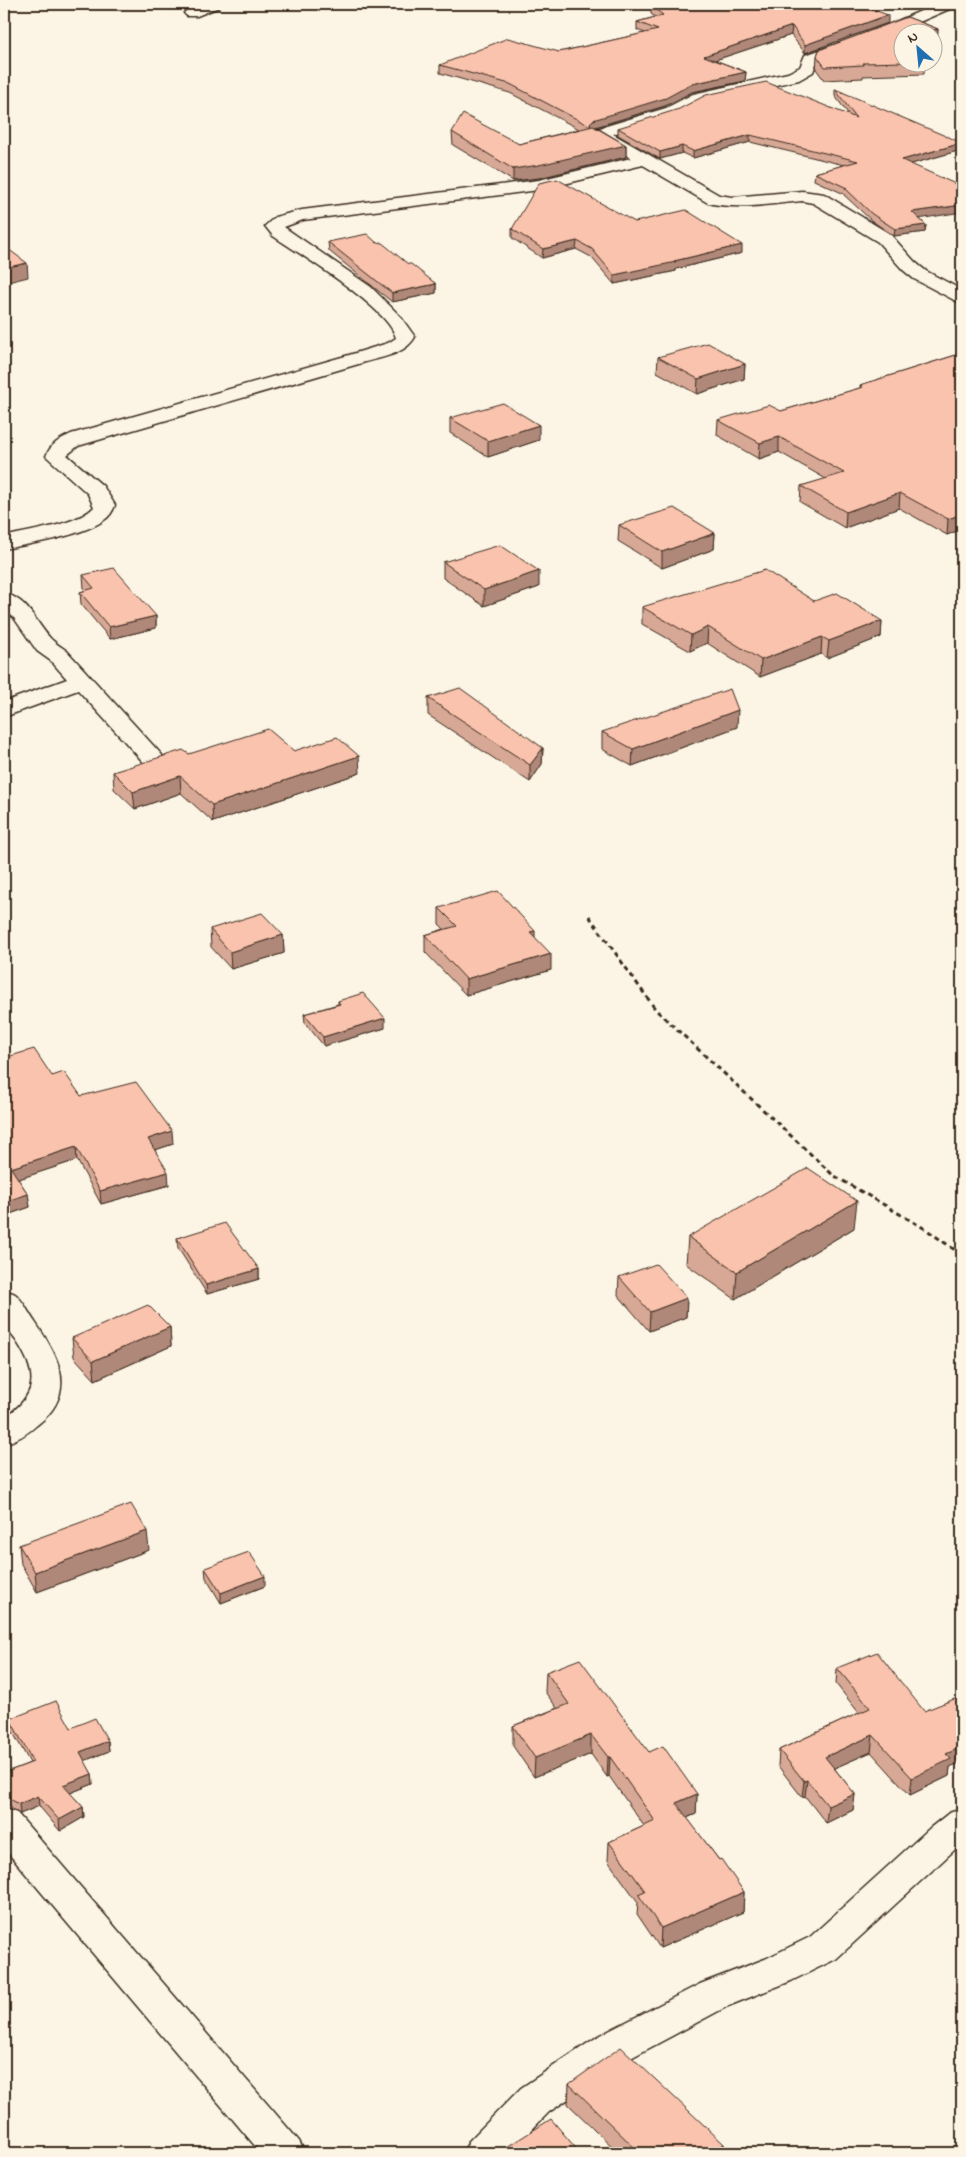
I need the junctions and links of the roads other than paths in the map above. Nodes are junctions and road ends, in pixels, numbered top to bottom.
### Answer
1 (214, 4) edge
2 (949, 4) edge
3 (192, 13) dead end
4 (644, 160) junction
5 (962, 297) edge
6 (4, 543) edge
7 (4, 600) edge
8 (82, 681) junction
9 (4, 710) edge
10 (153, 759) edge
11 (4, 1301) edge
12 (4, 1433) edge
13 (4, 1823) edge
14 (962, 1823) edge
15 (285, 2153) edge
16 (483, 2153) edge

1 - 3 street
2 - 4 street
4 - 5 street
4 - 6 street
7 - 8 street
8 - 9 street
8 - 10 street
11 - 12 street
13 - 15 street
14 - 16 street

